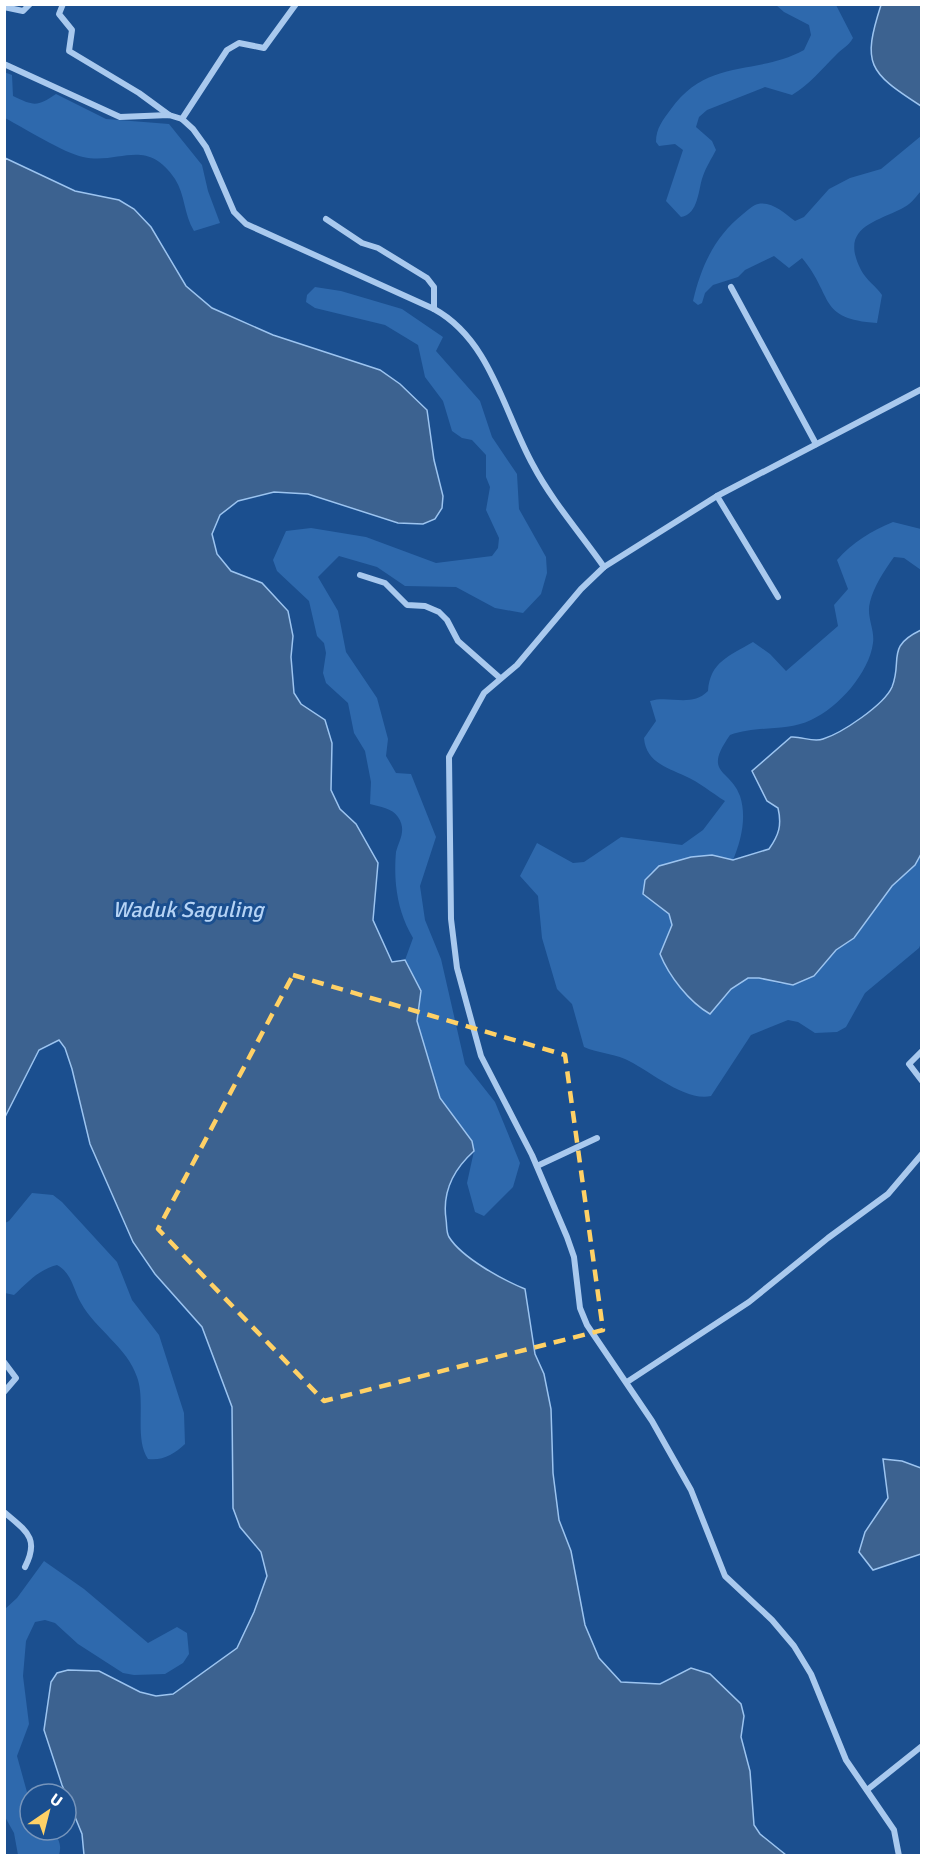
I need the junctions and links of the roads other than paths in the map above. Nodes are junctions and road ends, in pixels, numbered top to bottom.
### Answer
1 (30, 4) edge
2 (63, 4) edge
3 (296, 4) edge
4 (4, 6) edge
5 (4, 64) edge
6 (169, 116) junction
7 (182, 119) junction
8 (326, 219) dead end
9 (731, 287) dead end
10 (434, 309) junction
11 (921, 389) edge
12 (816, 444) junction
13 (717, 496) junction
14 (604, 567) junction
15 (360, 575) dead end
16 (777, 597) dead end
17 (500, 678) junction
18 (921, 1051) edge
19 (921, 1081) edge
20 (597, 1138) dead end
21 (921, 1155) edge
22 (537, 1166) junction
23 (4, 1362) edge
24 (627, 1382) junction
25 (4, 1392) edge
26 (4, 1512) edge
27 (25, 1567) dead end
28 (921, 1746) edge
29 (867, 1790) junction
30 (899, 1856) edge

1 - 4 street
2 - 6 street
3 - 7 street
5 - 6 street
6 - 7 street
7 - 10 street
8 - 10 street
9 - 12 street
10 - 14 street
11 - 12 street
12 - 13 street
13 - 14 street
13 - 16 street
14 - 17 street
15 - 17 street
17 - 22 street
18 - 19 street
20 - 22 street
21 - 24 street
22 - 24 street
23 - 25 street
24 - 29 street
26 - 27 street
28 - 29 street
29 - 30 street

